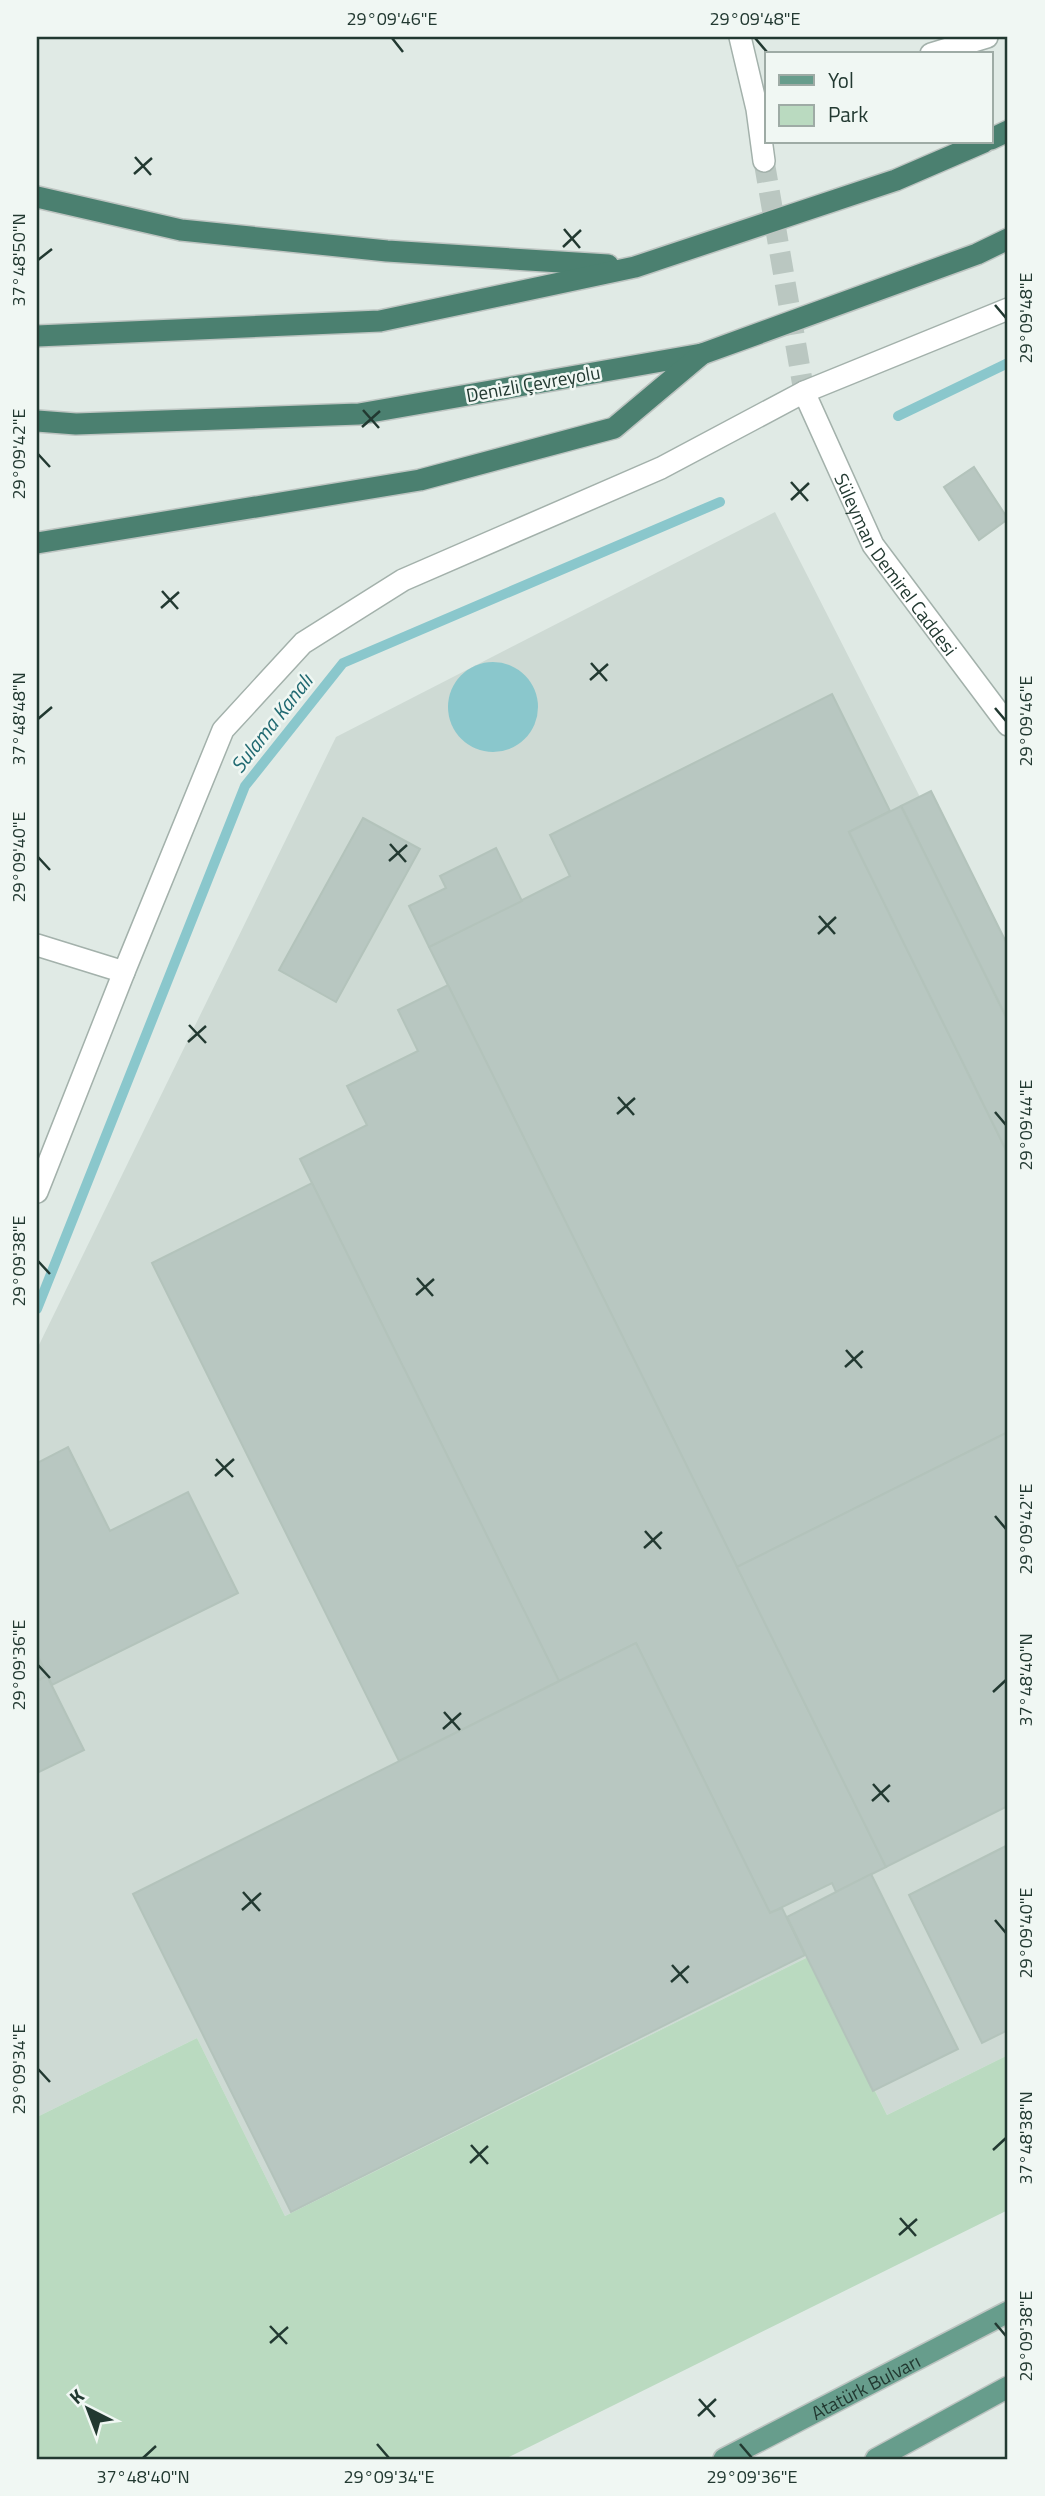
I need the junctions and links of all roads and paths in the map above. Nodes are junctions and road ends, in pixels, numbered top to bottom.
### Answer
1 (740, 37) edge
2 (987, 37) edge
3 (938, 52) edge
4 (762, 107) edge
5 (1008, 131) edge
6 (992, 139) edge
7 (979, 144) edge
8 (764, 161) tunnel mouth
9 (37, 197) edge
10 (1008, 239) edge
11 (635, 267) junction
12 (1008, 309) edge
13 (37, 336) edge
14 (702, 354) junction
15 (804, 392) junction
16 (37, 422) edge
17 (37, 542) edge
18 (1008, 725) edge
19 (37, 945) edge
20 (124, 972) junction
21 (37, 1192) edge
22 (1008, 2312) edge
23 (1008, 2387) edge
24 (724, 2459) edge
25 (876, 2459) edge

1 - 4 street
2 - 3 street
4 - 8 street
5 - 6 highway
7 - 11 highway
9 - 11 highway
10 - 14 highway, Denizli Çevreyolu
11 - 13 highway
12 - 15 street
14 - 16 highway, Denizli Çevreyolu
14 - 17 highway
15 - 18 street, Süleyman Demirel Caddesi
15 - 20 street
19 - 20 street
20 - 21 street
22 - 24 main road, Atatürk Bulvarı
23 - 25 main road

